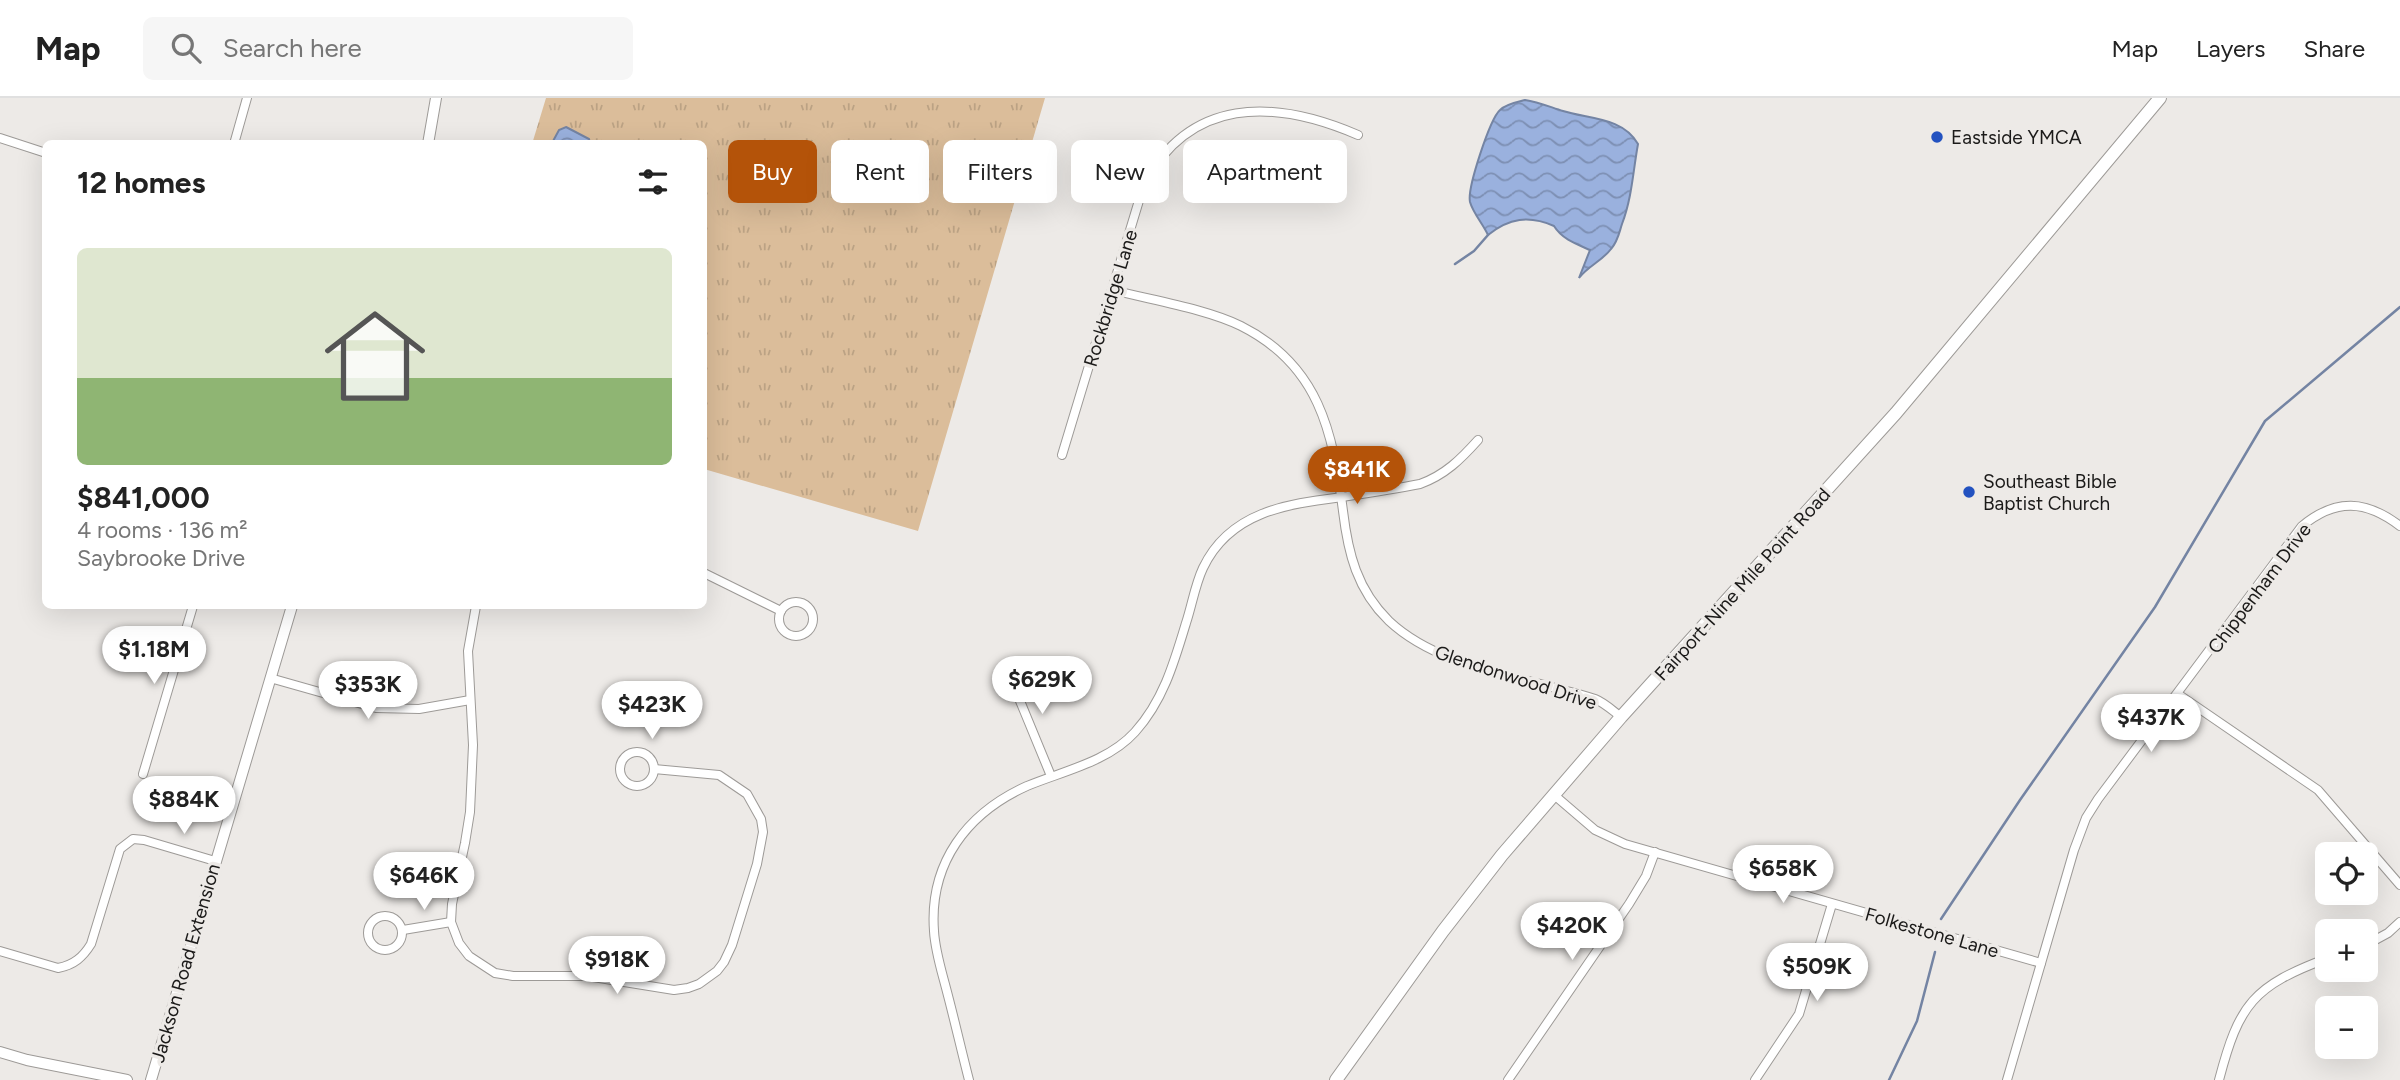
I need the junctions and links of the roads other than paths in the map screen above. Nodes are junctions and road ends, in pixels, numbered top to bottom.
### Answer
1 (247, 98) edge
2 (436, 98) edge
3 (2160, 98) edge
4 (1358, 135) dead end
5 (0, 138) edge
6 (235, 140) edge
7 (429, 140) edge
8 (42, 152) edge
9 (1114, 290) junction
10 (1478, 440) dead end
11 (1062, 454) dead end
12 (1342, 497) junction
13 (2400, 526) edge
14 (707, 574) edge
15 (192, 609) edge
16 (291, 609) edge
17 (475, 609) edge
18 (781, 611) junction
19 (1006, 667) dead end
20 (270, 678) junction
21 (2178, 694) junction
22 (470, 700) junction
23 (1621, 717) junction
24 (654, 769) junction
25 (143, 774) dead end
26 (1051, 776) junction
27 (1553, 794) junction
28 (1655, 852) junction
29 (215, 861) junction
30 (2400, 885) edge
31 (1832, 904) junction
32 (451, 922) junction
33 (2400, 922) edge
34 (402, 930) junction
35 (2378, 938) edge
36 (0, 951) edge
37 (2041, 963) junction
38 (2315, 963) edge
39 (0, 1052) edge
40 (127, 1080) edge
41 (151, 1080) edge
42 (969, 1080) edge
43 (1336, 1080) edge
44 (1508, 1080) edge
45 (1755, 1080) edge
46 (2007, 1080) edge
47 (2219, 1080) edge

1 - 6 street
2 - 7 street
3 - 23 main road, Fairport-Nine Mile Point Road
4 - 9 street, Rockbridge Lane
5 - 8 street
9 - 11 street, Rockbridge Lane
9 - 12 street, Glendonwood Drive
10 - 12 street
12 - 23 street, Glendonwood Drive
12 - 26 street
13 - 21 street, Chippenham Drive
14 - 18 street
15 - 25 street
16 - 20 street, Jackson Road Extension
17 - 22 street
18 - 18 street
19 - 26 street
20 - 22 street
20 - 29 street, Jackson Road Extension
21 - 30 street
21 - 37 street, Chippenham Drive
22 - 32 street
23 - 27 main road, Fairport-Nine Mile Point Road
24 - 24 street
24 - 32 street
26 - 42 street
27 - 28 street, Folkestone Lane
27 - 43 main road, Fairport-Nine Mile Point Road
28 - 31 street, Folkestone Lane
28 - 44 street
29 - 36 street
29 - 41 street, Jackson Road Extension
31 - 37 street, Folkestone Lane
31 - 45 street
32 - 34 street
33 - 35 street
34 - 34 street
37 - 46 street, Chippenham Drive
38 - 47 street
39 - 40 street

